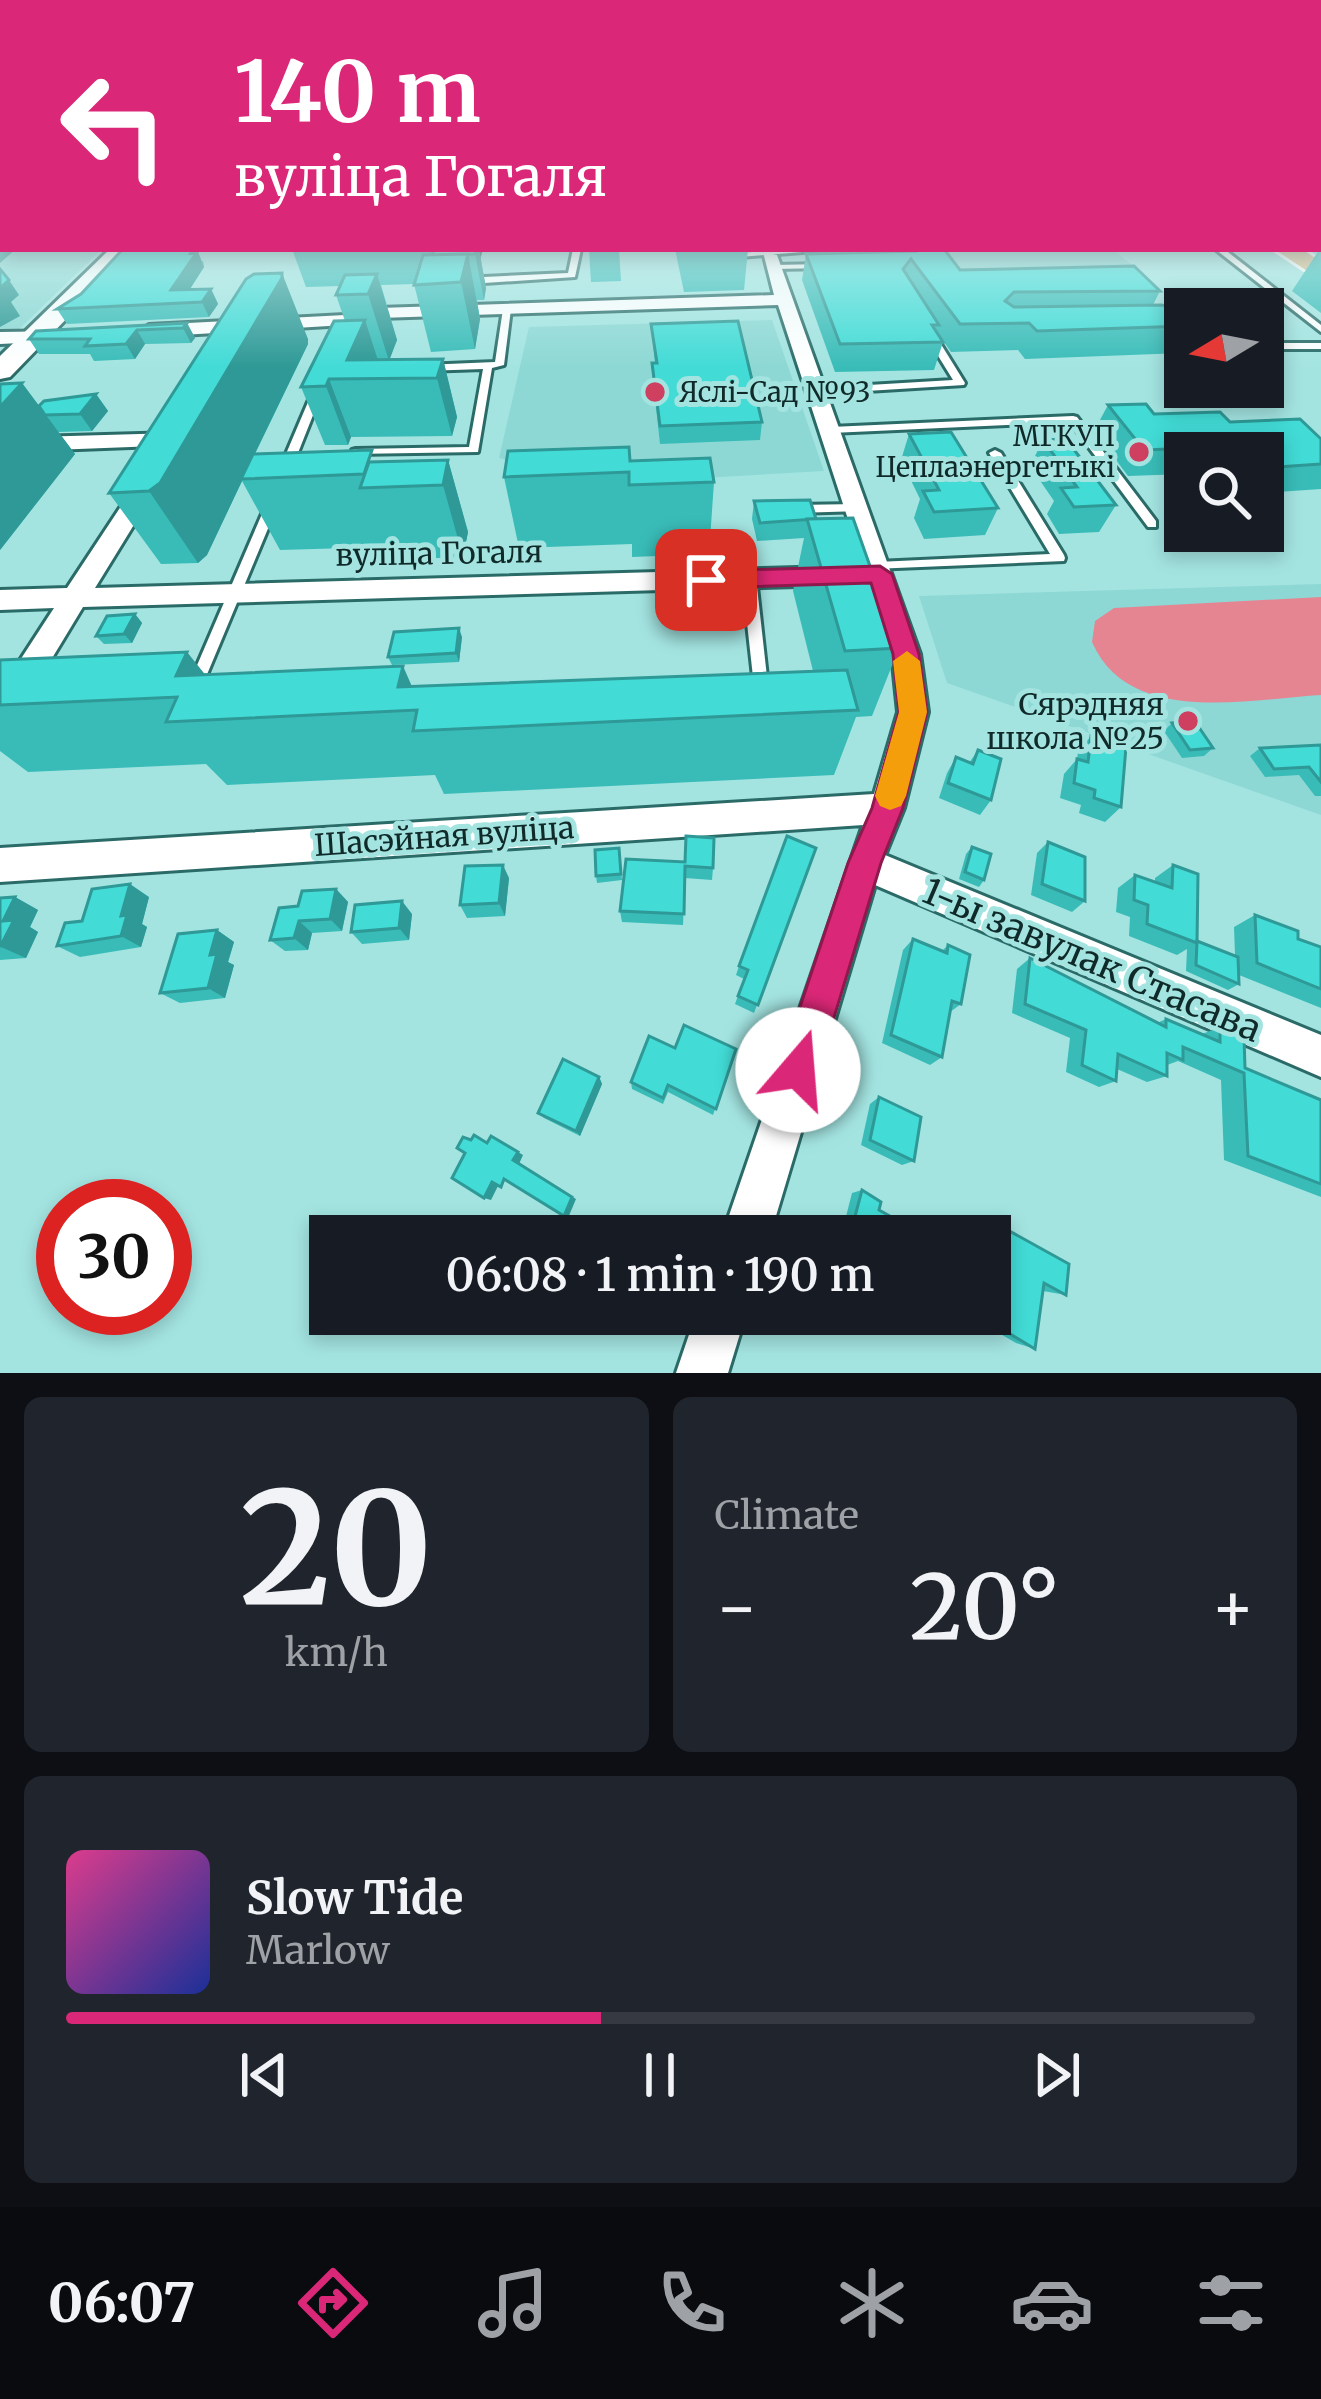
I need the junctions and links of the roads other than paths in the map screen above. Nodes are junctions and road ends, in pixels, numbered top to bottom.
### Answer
1 (120, 252) edge
2 (577, 252) edge
3 (803, 252) edge
4 (1223, 252) edge
5 (1290, 252) edge
6 (475, 253) edge
7 (710, 254) dead end
8 (451, 258) edge
9 (771, 261) junction
10 (843, 266) edge
11 (1321, 273) edge
12 (783, 300) junction
13 (507, 309) junction
14 (926, 329) edge
15 (1321, 329) edge
16 (136, 331) edge
17 (69, 335) edge
18 (33, 337) junction
19 (0, 338) edge
20 (1284, 346) edge
21 (1321, 346) edge
22 (488, 365) junction
23 (418, 368) edge
24 (0, 371) edge
25 (325, 371) edge
26 (818, 391) junction
27 (831, 430) junction
28 (0, 445) edge
29 (338, 452) edge
30 (293, 453) junction
31 (315, 453) edge
32 (995, 453) dead end
33 (858, 508) junction
34 (773, 510) edge
35 (1152, 524) dead end
36 (879, 570) junction
37 (749, 578) junction
38 (236, 591) junction
39 (76, 596) junction
40 (0, 600) edge
41 (741, 686) edge
42 (212, 700) edge
43 (10, 708) edge
44 (887, 808) junction
45 (864, 863) junction
46 (0, 865) edge
47 (1321, 1056) edge
48 (753, 1215) edge
49 (714, 1335) edge
50 (702, 1373) edge

1 - 18 street
2 - 6 lane
3 - 9 lane
4 - 15 lane
5 - 11 main road
6 - 8 lane
7 - 9 lane
9 - 10 lane
9 - 12 street
12 - 13 street
12 - 26 street
13 - 16 street
13 - 22 lane
14 - 26 lane
17 - 18 street
18 - 19 street
18 - 24 street
20 - 21 lane
22 - 23 lane
22 - 29 lane
25 - 30 lane
26 - 27 street
27 - 33 street
27 - 35 lane
28 - 39 street
30 - 31 lane
30 - 38 lane
32 - 36 lane
33 - 34 lane
33 - 36 street
36 - 37 street, вуліца Гогаля
36 - 44 street
37 - 38 street, вуліца Гогаля
37 - 41 lane
38 - 39 street, вуліца Гогаля
38 - 42 lane
39 - 40 street, вуліца Гогаля
39 - 43 street
44 - 45 street
44 - 46 street, Шасэйная вуліца
45 - 47 street, 1-ы завулак Стасава
45 - 48 street
49 - 50 street

